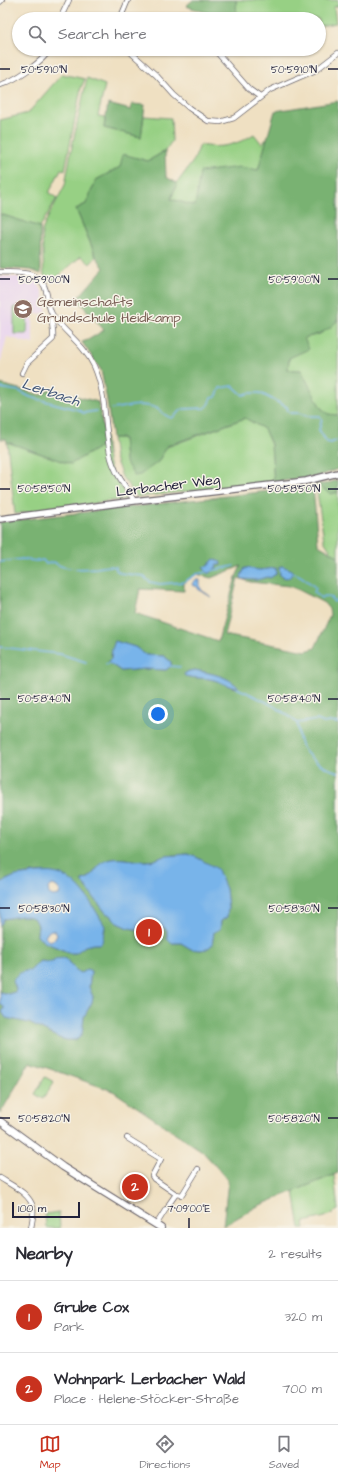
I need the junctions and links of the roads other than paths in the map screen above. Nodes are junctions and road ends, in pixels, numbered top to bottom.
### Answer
1 (69, 0) edge
2 (128, 0) edge
3 (63, 12) edge
4 (123, 12) edge
5 (338, 53) edge
6 (44, 56) edge
7 (135, 56) edge
8 (220, 56) edge
9 (0, 85) edge
10 (260, 97) junction
11 (0, 272) edge
12 (52, 315) junction
13 (22, 373) dead end
14 (338, 473) edge
15 (134, 501) junction
16 (0, 519) edge
17 (0, 1121) edge
18 (127, 1138) dead end
19 (198, 1169) dead end
20 (0, 1178) edge
21 (176, 1194) junction
22 (169, 1204) dead end
23 (166, 1209) dead end
24 (159, 1226) edge
25 (31, 1228) edge

1 - 3 street
2 - 4 street
5 - 10 street
6 - 9 street
7 - 10 street
8 - 10 street
11 - 12 street
12 - 13 street
12 - 15 street
14 - 15 street, Lerbacher Weg
15 - 16 street, Lerbacher Weg
17 - 24 main road
18 - 21 street
19 - 21 street
20 - 25 street
21 - 22 street
23 - 24 street

